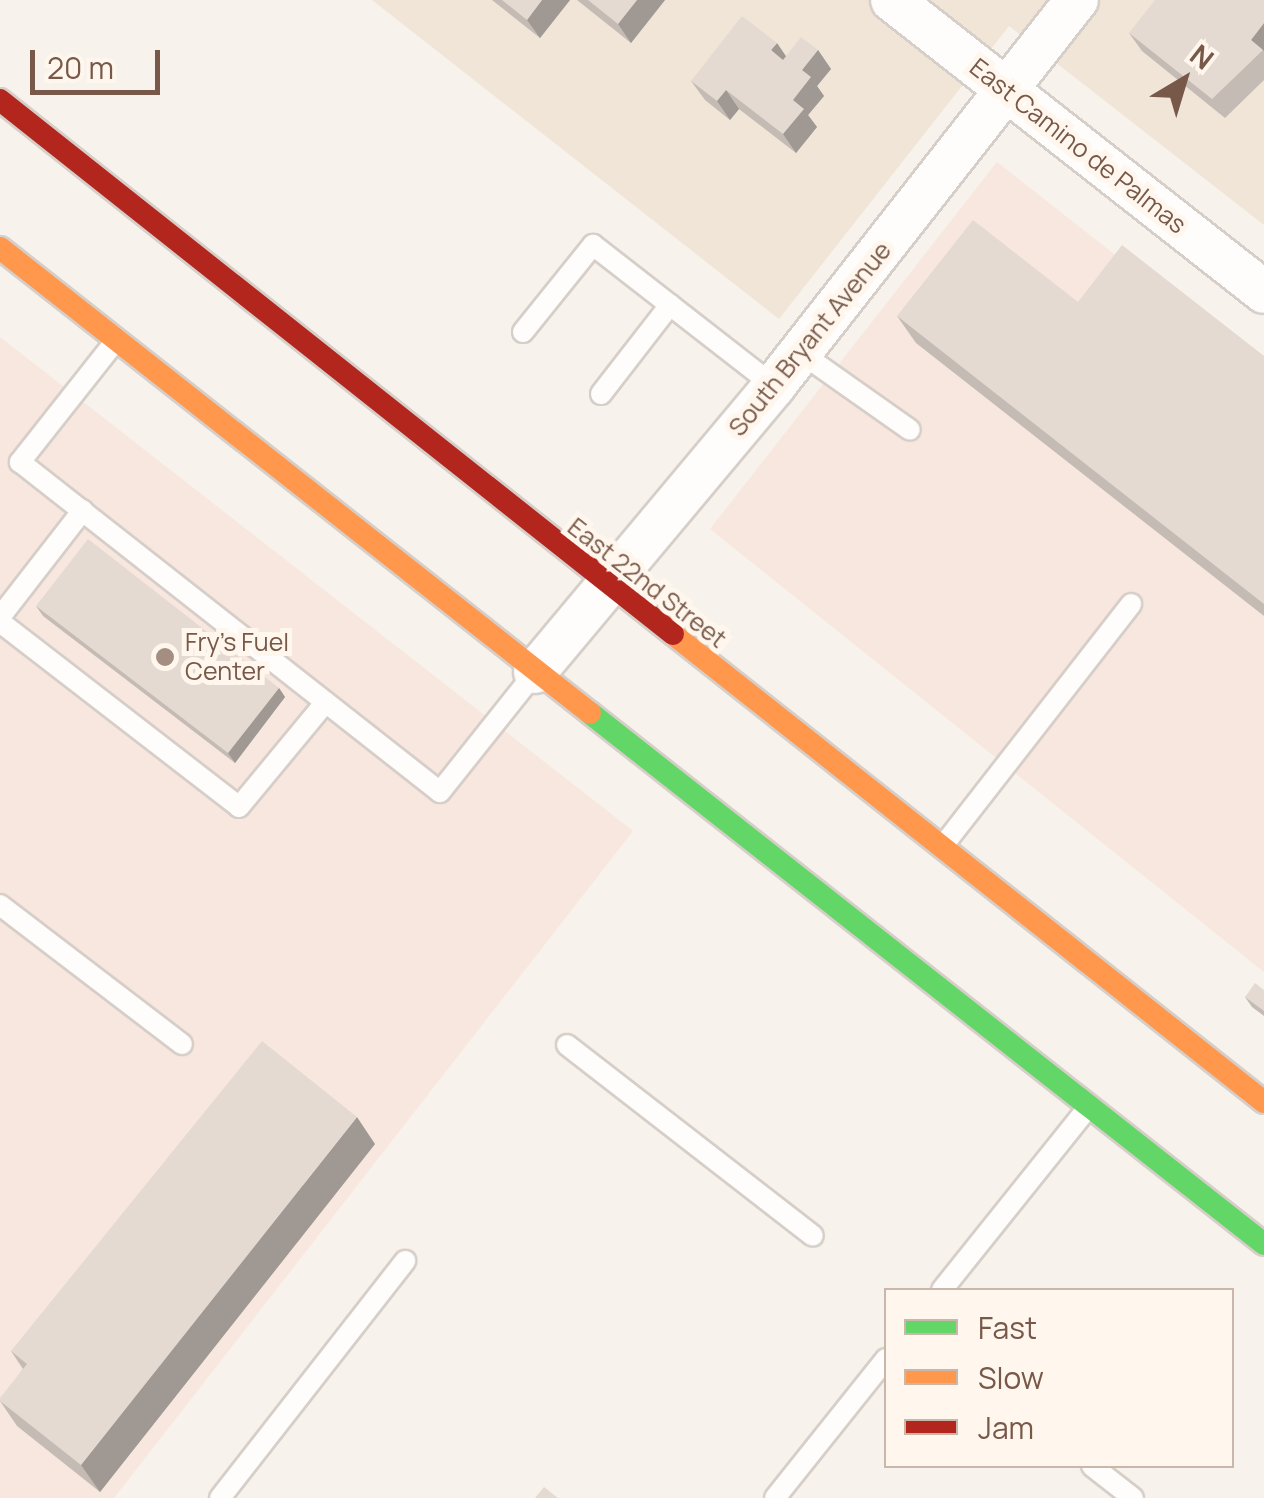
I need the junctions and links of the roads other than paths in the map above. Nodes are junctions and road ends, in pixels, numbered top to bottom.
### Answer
1 (892, 0) edge
2 (1077, 0) edge
3 (1006, 90) junction
4 (0, 100) edge
5 (0, 248) edge
6 (1264, 292) edge
7 (670, 305) junction
8 (523, 332) dead end
9 (116, 340) junction
10 (801, 352) junction
11 (774, 386) junction
12 (601, 394) dead end
13 (910, 430) dead end
14 (83, 510) junction
15 (608, 588) junction
16 (1132, 604) dead end
17 (0, 620) edge
18 (535, 672) junction
19 (326, 702) junction
20 (942, 848) junction
21 (0, 905) edge
22 (182, 1044) dead end
23 (567, 1045) dead end
24 (1264, 1102) edge
25 (1089, 1107) junction
26 (814, 1236) dead end
27 (1264, 1244) edge
28 (405, 1261) dead end
29 (944, 1288) edge
30 (884, 1362) edge
31 (1095, 1468) edge
32 (220, 1498) edge
33 (775, 1498) edge
34 (1133, 1498) edge

1 - 3 street, East Camino de Palmas
2 - 3 street, South Bryant Avenue
3 - 6 street, East Camino de Palmas
3 - 10 street, South Bryant Avenue
4 - 15 main road, East 22nd Street
5 - 9 main road
7 - 8 lane
7 - 11 lane
7 - 12 lane
9 - 14 lane
9 - 18 main road
10 - 11 street, South Bryant Avenue
10 - 13 lane
11 - 15 street, South Bryant Avenue
14 - 17 lane
14 - 19 lane
15 - 18 street, South Bryant Avenue
15 - 20 main road, East 22nd Street
16 - 20 lane
17 - 19 lane
18 - 19 lane
18 - 25 main road
20 - 24 main road, East 22nd Street
21 - 22 lane
23 - 26 lane
25 - 27 main road
25 - 29 lane
28 - 32 lane
30 - 33 lane
31 - 34 lane

